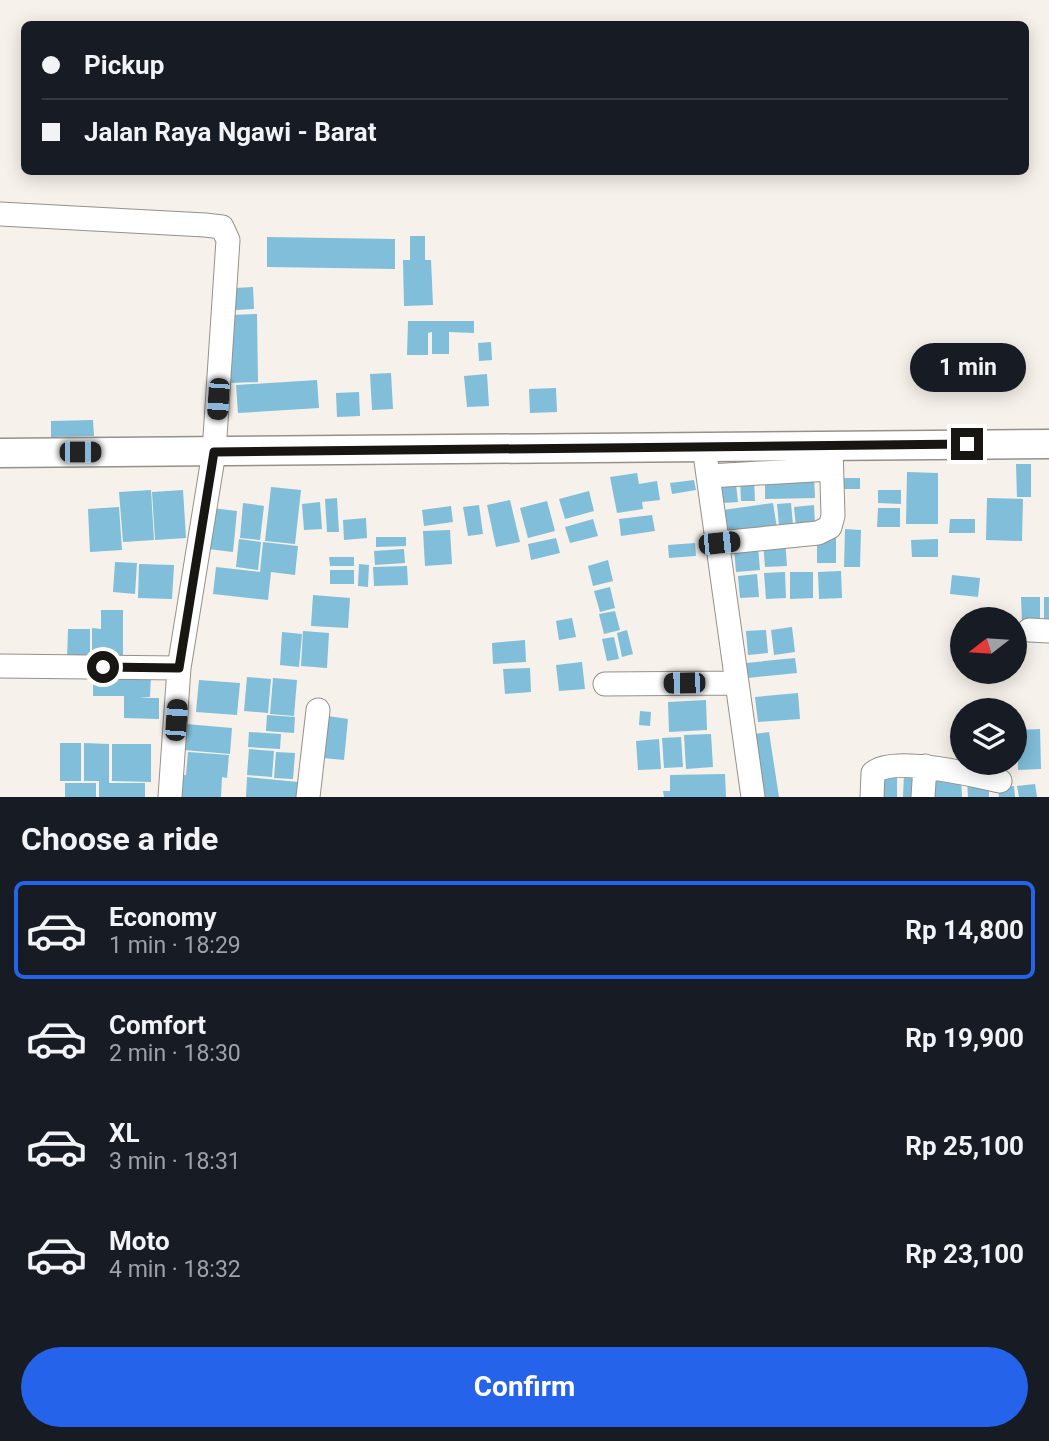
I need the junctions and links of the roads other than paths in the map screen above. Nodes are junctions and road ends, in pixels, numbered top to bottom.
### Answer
1 (0, 214) edge
2 (1049, 444) edge
3 (214, 452) junction
4 (0, 453) edge
5 (831, 458) junction
6 (706, 462) junction
7 (719, 543) junction
8 (0, 666) edge
9 (179, 668) junction
10 (737, 683) junction
11 (605, 684) dead end
12 (318, 710) dead end
13 (925, 766) junction
14 (1000, 780) dead end
15 (170, 797) edge
16 (308, 797) edge
17 (753, 797) edge
18 (872, 797) edge
19 (923, 797) edge

1 - 3 street
2 - 5 main road
3 - 4 main road
3 - 6 main road
3 - 9 street
5 - 6 main road
5 - 7 street
6 - 7 street
7 - 10 street
8 - 9 street
9 - 15 street
10 - 11 street
10 - 17 street
12 - 16 street
13 - 14 street
13 - 18 street
13 - 19 street

